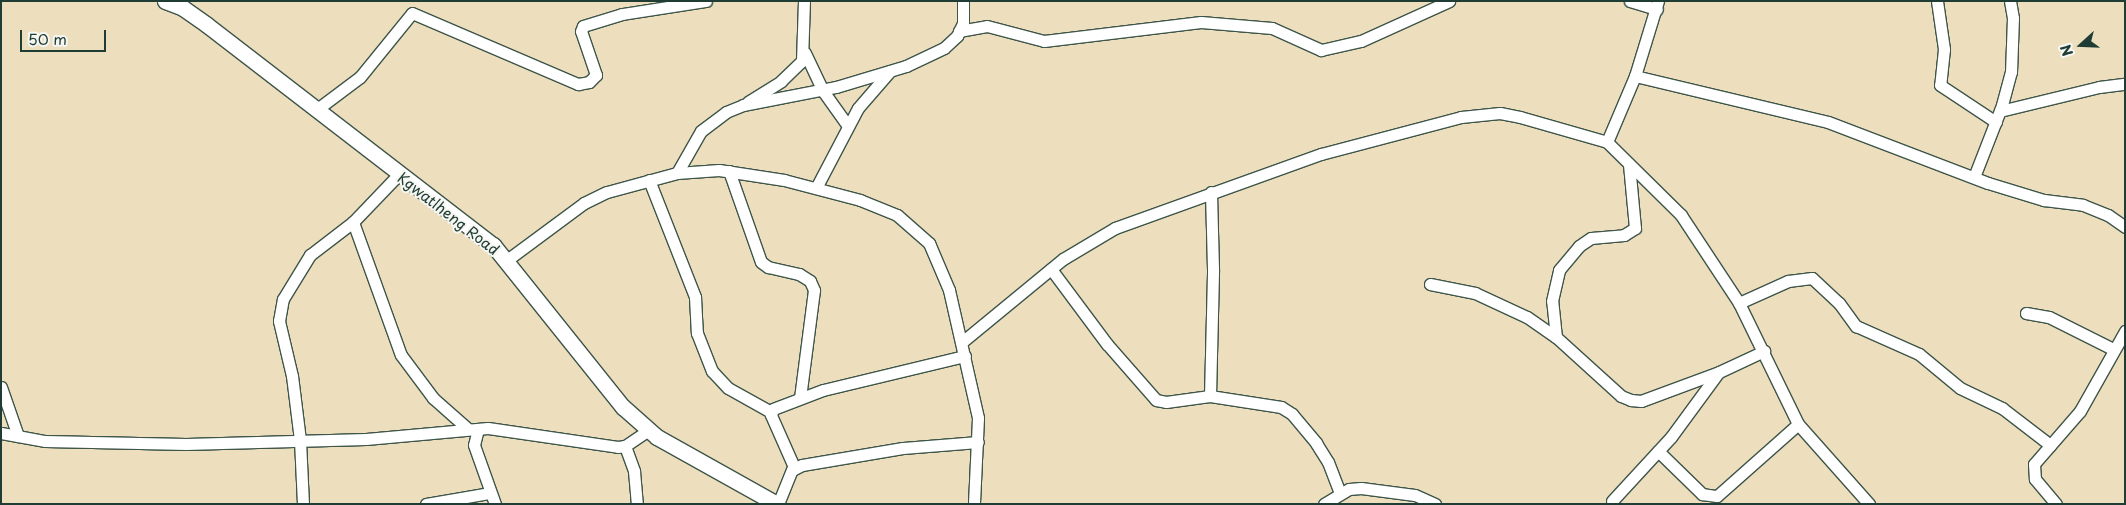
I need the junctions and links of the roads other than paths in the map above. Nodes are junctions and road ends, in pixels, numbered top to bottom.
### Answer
1 (165, 1) edge
2 (706, 1) edge
3 (804, 1) edge
4 (963, 1) edge
5 (1449, 1) edge
6 (1630, 1) edge
7 (1938, 1) edge
8 (2010, 1) edge
9 (1658, 5) edge
10 (959, 31) junction
11 (805, 53) junction
12 (890, 71) junction
13 (1634, 76) junction
14 (2125, 84) edge
15 (823, 91) junction
16 (743, 106) junction
17 (316, 110) junction
18 (1998, 116) junction
19 (848, 126) junction
20 (1607, 142) junction
21 (1629, 165) junction
22 (729, 171) junction
23 (399, 174) junction
24 (678, 174) junction
25 (1974, 177) junction
26 (649, 180) junction
27 (816, 188) junction
28 (1211, 192) junction
29 (353, 222) junction
30 (2125, 227) edge
31 (507, 260) junction
32 (1051, 270) junction
33 (1430, 284) dead end
34 (1739, 303) junction
35 (2026, 313) dead end
36 (2125, 331) edge
37 (1556, 337) junction
38 (962, 342) junction
39 (2113, 350) junction
40 (1764, 351) junction
41 (965, 356) junction
42 (1719, 372) junction
43 (1, 387) edge
44 (1210, 396) junction
45 (800, 398) junction
46 (771, 412) junction
47 (1798, 424) junction
48 (473, 429) junction
49 (649, 430) junction
50 (1, 433) edge
51 (18, 436) junction
52 (300, 440) junction
53 (978, 442) junction
54 (2050, 445) junction
55 (625, 446) junction
56 (1658, 451) junction
57 (794, 468) junction
58 (490, 493) junction
59 (1340, 493) junction
60 (1612, 501) dead end
61 (1862, 501) edge
62 (303, 504) edge
63 (426, 504) edge
64 (495, 504) edge
65 (637, 504) edge
66 (777, 504) edge
67 (974, 504) edge
68 (1324, 504) edge
69 (1435, 504) edge
70 (2056, 504) edge

1 - 17 street, Kgwatlheng Road
2 - 17 street
3 - 11 street
4 - 10 street
5 - 10 street
6 - 9 street
7 - 18 street
8 - 18 street
9 - 13 street
10 - 12 street
11 - 15 street
11 - 16 street
12 - 15 street
12 - 19 street
13 - 20 street
13 - 25 street
14 - 18 street
15 - 16 street
15 - 19 street
16 - 24 street
17 - 23 street, Kgwatlheng Road
18 - 25 street
19 - 27 street
20 - 21 street
20 - 28 street
21 - 34 street
21 - 37 street
22 - 24 street
22 - 27 street
22 - 45 street
23 - 29 street
23 - 31 street, Kgwatlheng Road
24 - 26 street
25 - 30 street
26 - 31 street
26 - 46 street
27 - 38 street
28 - 32 street
28 - 44 street
29 - 48 street
29 - 52 street
31 - 49 street, Kgwatlheng Road
32 - 38 street
32 - 44 street
33 - 37 street
34 - 40 street
34 - 54 street
35 - 39 street
36 - 39 street
37 - 42 street
38 - 41 street
39 - 54 street
40 - 42 street
40 - 47 street
41 - 45 street
41 - 53 street
42 - 56 street
43 - 51 street
44 - 59 street
45 - 46 street
46 - 57 street
47 - 56 street
47 - 61 street
48 - 52 street
48 - 55 street
48 - 58 street
49 - 55 street
49 - 66 street, Kgwatlheng Road
50 - 51 street
51 - 52 street
52 - 62 street
53 - 57 street
53 - 67 street
54 - 70 street
55 - 65 street
56 - 60 street
57 - 66 street
58 - 63 street
58 - 64 street
59 - 68 street
59 - 69 street

